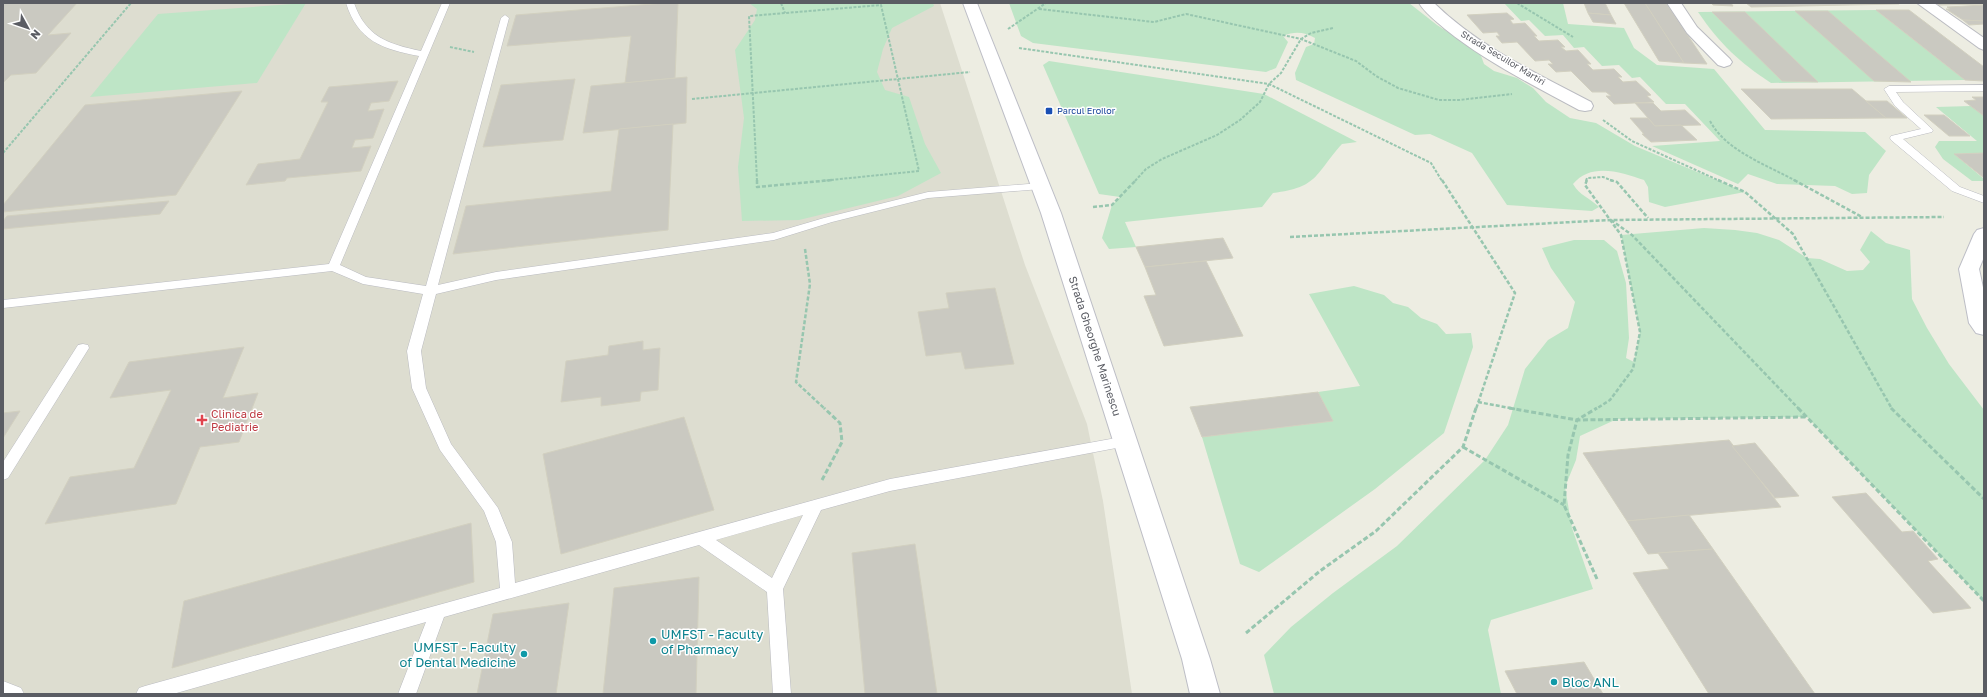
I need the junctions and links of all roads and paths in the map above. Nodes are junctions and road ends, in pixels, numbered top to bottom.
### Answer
1 (131, 3) edge
2 (350, 3) edge
3 (446, 3) edge
4 (781, 3) edge
5 (970, 3) edge
6 (1046, 3) edge
7 (1426, 3) edge
8 (1517, 3) edge
9 (1674, 3) edge
10 (1924, 3) edge
11 (1039, 9) junction
12 (785, 13) junction
13 (505, 18) dead end
14 (1333, 28) dead end
15 (1008, 29) dead end
16 (1573, 37) dead end
17 (1301, 39) junction
18 (429, 44) junction
19 (1983, 44) edge
20 (1019, 48) dead end
21 (425, 55) junction
22 (495, 55) junction
23 (1724, 62) dead end
24 (971, 72) dead end
25 (898, 79) junction
26 (1269, 84) junction
27 (1984, 88) edge
28 (753, 93) junction
29 (1519, 93) dead end
30 (692, 99) dead end
31 (1585, 106) joint
32 (1710, 121) dead end
33 (3, 153) edge
34 (1041, 186) junction
35 (1984, 200) edge
36 (1093, 207) dead end
37 (1862, 217) junction
38 (1944, 217) dead end
39 (1773, 218) junction
40 (1648, 219) junction
41 (1610, 220) junction
42 (1472, 226) junction
43 (1984, 234) edge
44 (1290, 237) dead end
45 (804, 246) dead end
46 (333, 267) junction
47 (430, 291) junction
48 (1980, 300) edge
49 (3, 304) edge
50 (1984, 328) edge
51 (84, 348) dead end
52 (1478, 402) junction
53 (1807, 417) junction
54 (1577, 420) junction
55 (1127, 441) junction
56 (1463, 447) junction
57 (3, 474) edge
58 (1984, 499) edge
59 (1564, 505) junction
60 (811, 508) junction
61 (702, 539) junction
62 (1597, 579) dead end
63 (775, 589) junction
64 (508, 592) junction
65 (1984, 601) edge
66 (438, 612) junction
67 (1246, 633) dead end
68 (3, 689) edge
69 (15, 694) edge
70 (145, 694) edge
71 (407, 694) edge
72 (782, 694) edge
73 (1205, 694) edge

1 - 33 path
2 - 21 lane
3 - 18 lane
4 - 12 path
5 - 34 main road, Strada Gheorghe Marinescu
6 - 11 path
7 - 31 main road, Strada Secuilor Martiri
8 - 16 path
9 - 23 main road
10 - 19 main road
11 - 15 path
11 - 17 path
12 - 25 path
12 - 28 path
13 - 22 lane
14 - 17 path
17 - 26 path
17 - 29 path
18 - 21 lane
18 - 22 path
20 - 26 path
21 - 46 lane
22 - 47 lane
24 - 25 path
25 - 28 path
25 - 28 path
26 - 36 path
26 - 42 path
27 - 35 lane
28 - 30 path
31 - 39 path
32 - 37 path
34 - 47 lane
34 - 55 main road, Strada Gheorghe Marinescu
37 - 38 path
37 - 39 path
39 - 40 path
39 - 58 path
40 - 41 path
40 - 41 path
41 - 42 path
41 - 53 path
41 - 54 path
42 - 44 path
42 - 52 path
43 - 48 main road
45 - 60 path
46 - 47 lane
46 - 49 lane
47 - 64 lane
48 - 50 main road
51 - 57 lane
52 - 54 path
52 - 56 path
53 - 54 path
53 - 65 path
54 - 59 path
55 - 60 lane
55 - 73 main road, Strada Gheorghe Marinescu
56 - 59 path
56 - 67 path
59 - 62 path
60 - 61 lane
60 - 63 lane
61 - 63 lane
61 - 64 lane
63 - 72 lane
64 - 66 lane
66 - 70 lane
66 - 71 lane
68 - 69 lane

